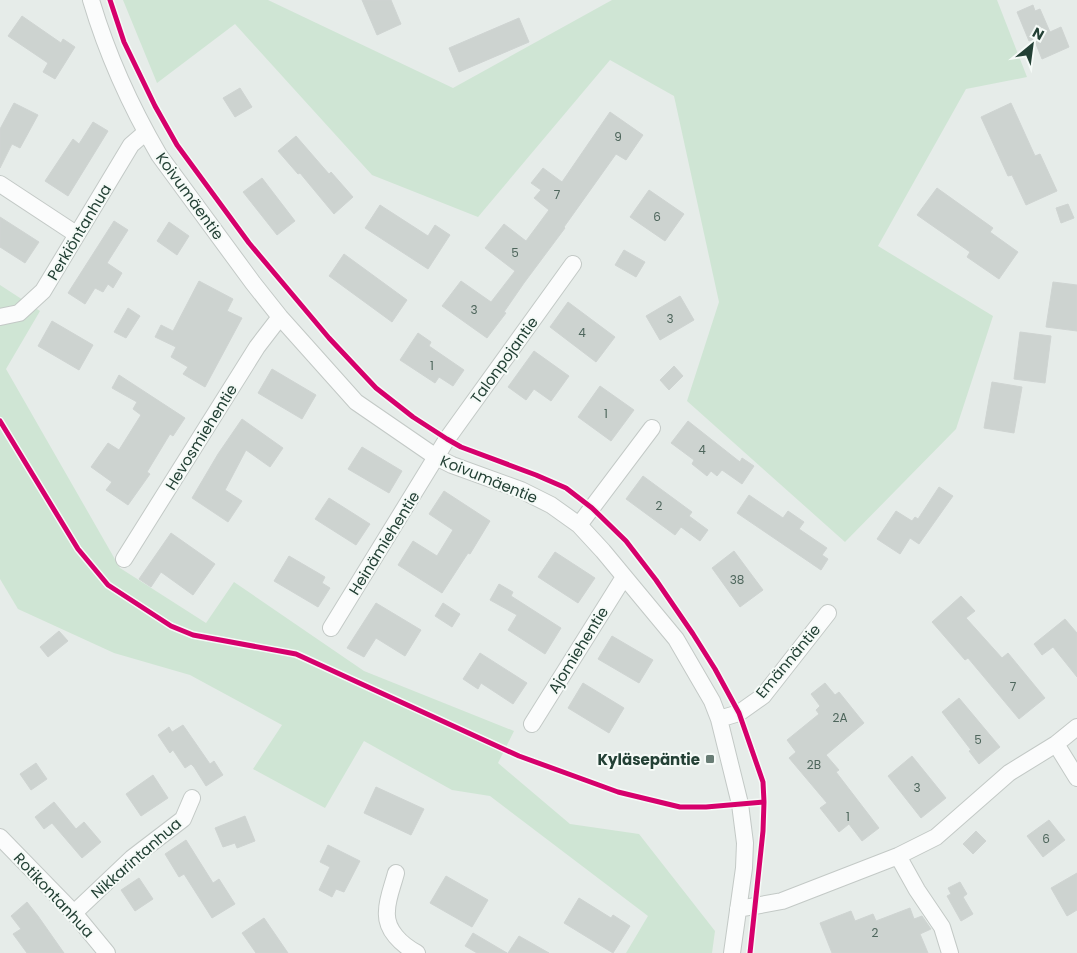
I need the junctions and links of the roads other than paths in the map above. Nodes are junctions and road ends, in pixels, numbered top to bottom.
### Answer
1 (92, 0) edge
2 (146, 132) junction
3 (0, 184) edge
4 (76, 234) junction
5 (573, 264) dead end
6 (0, 317) edge
7 (280, 317) junction
8 (652, 428) dead end
9 (436, 457) junction
10 (579, 525) junction
11 (124, 559) dead end
12 (624, 577) junction
13 (828, 614) dead end
14 (331, 628) dead end
15 (719, 719) junction
16 (532, 724) dead end
17 (1077, 727) edge
18 (1056, 744) junction
19 (1077, 778) edge
20 (192, 798) dead end
21 (2, 843) edge
22 (898, 856) junction
23 (396, 873) dead end
24 (738, 909) junction
25 (74, 913) junction
26 (107, 953) edge
27 (417, 953) edge
28 (732, 953) edge
29 (950, 953) edge

1 - 2 street, Koivumäentie
2 - 4 street, Perkiöntanhua
2 - 7 street, Koivumäentie
3 - 4 street
4 - 6 street, Perkiöntanhua
5 - 9 street, Talonpojantie
7 - 9 street, Koivumäentie
7 - 11 street, Hevosmiehentie
8 - 10 street
9 - 10 street, Koivumäentie
9 - 14 street, Heinämiehentie
10 - 12 street, Koivumäentie
12 - 15 street, Koivumäentie
12 - 16 street, Ajomiehentie
13 - 15 street, Emännäntie
15 - 24 street, Koivumäentie
17 - 18 street
18 - 19 street
18 - 22 street
20 - 25 street, Nikkarintanhua
21 - 25 street, Rotikontanhua
22 - 24 street
22 - 29 street
23 - 27 street
24 - 28 street, Koivumäentie
25 - 26 street, Rotikontanhua

